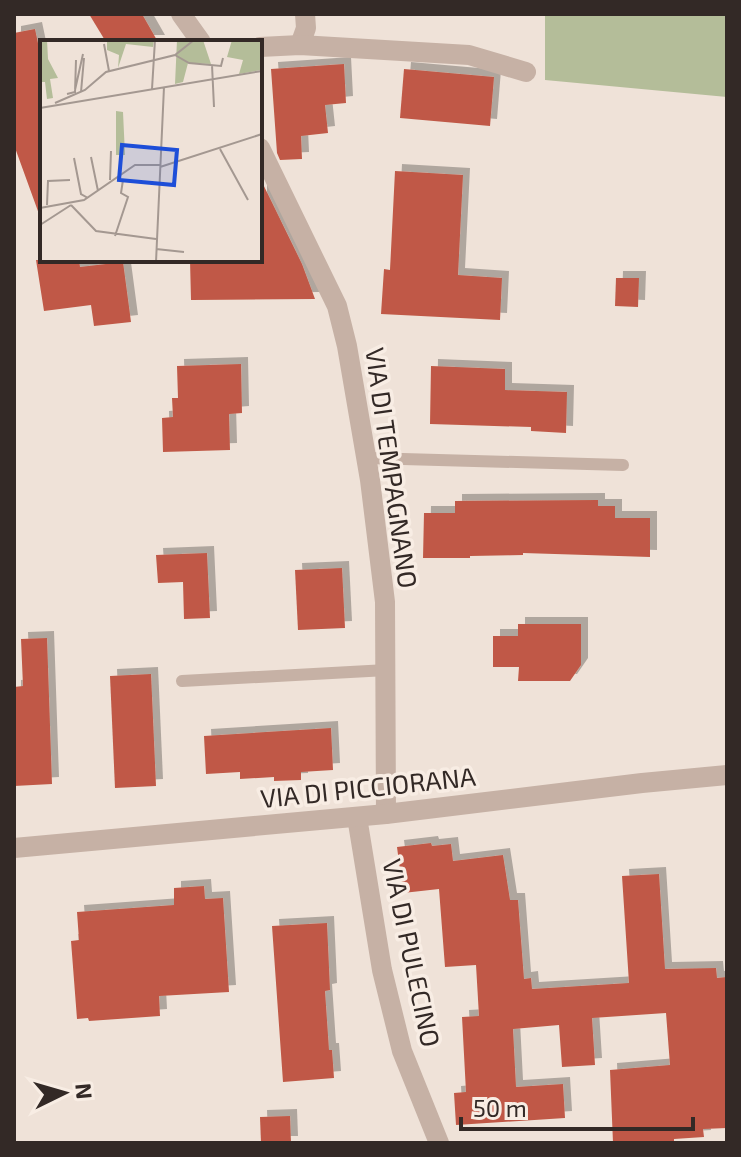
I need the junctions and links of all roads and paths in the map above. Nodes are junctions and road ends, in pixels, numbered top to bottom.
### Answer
1 (181, 14) edge
2 (305, 14) edge
3 (200, 40) edge
4 (300, 45) junction
5 (262, 47) edge
6 (526, 72) dead end
7 (262, 152) edge
8 (367, 458) junction
9 (623, 465) dead end
10 (387, 670) junction
11 (182, 681) dead end
12 (727, 775) edge
13 (386, 814) junction
14 (357, 817) junction
15 (14, 848) edge
16 (439, 1143) edge

1 - 3 street
2 - 4 street
4 - 5 street
4 - 6 street
7 - 8 street, VIA DI TEMPAGNANO
8 - 9 lane
8 - 10 street, VIA DI TEMPAGNANO
10 - 11 lane
10 - 13 street, VIA DI TEMPAGNANO
12 - 13 street, VIA DI PICCIORANA
13 - 14 street, VIA DI PICCIORANA
14 - 15 street, VIA DI PICCIORANA
14 - 16 street, VIA DI PULECINO

